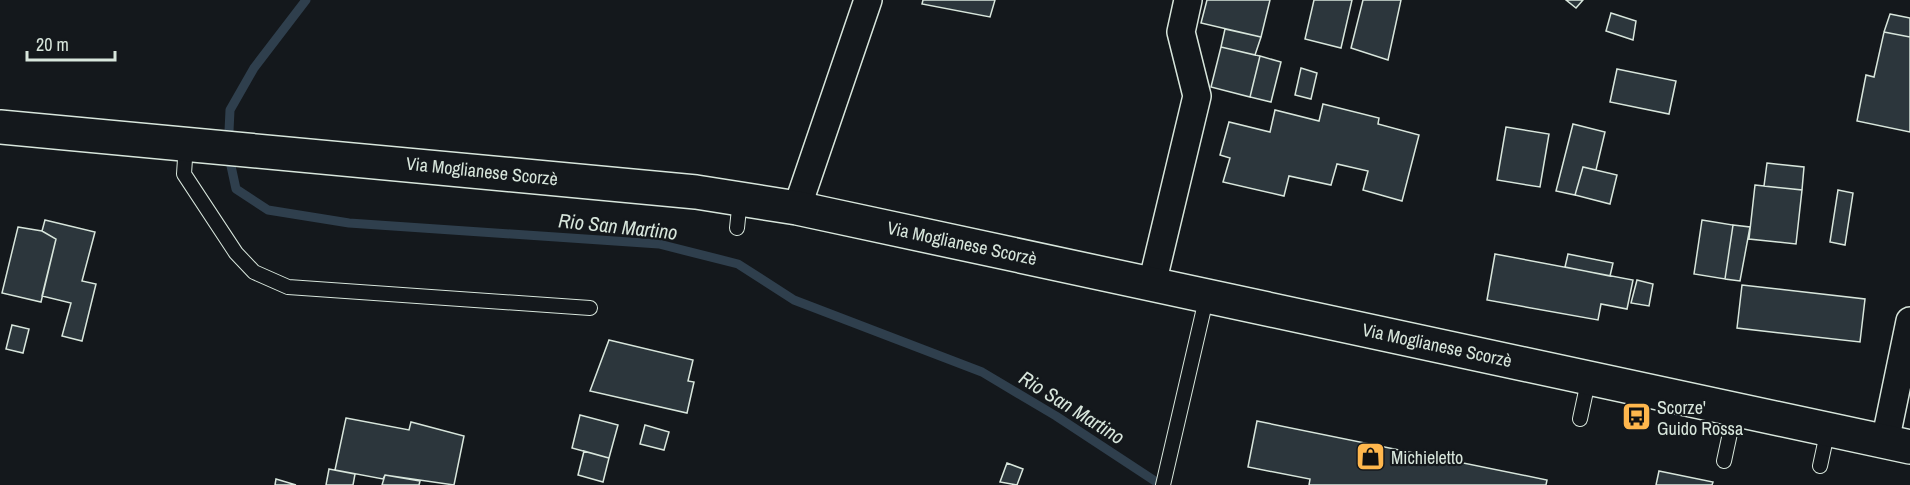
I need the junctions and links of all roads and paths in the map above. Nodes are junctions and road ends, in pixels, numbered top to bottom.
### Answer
1 (868, 0) edge
2 (1188, 0) edge
3 (0, 127) edge
4 (200, 145) junction
5 (797, 208) junction
6 (1152, 284) junction
7 (1207, 295) junction
8 (590, 308) dead end
9 (1910, 321) edge
10 (1589, 378) junction
11 (1735, 409) junction
12 (1580, 419) dead end
13 (1828, 429) junction
14 (1897, 444) edge
15 (1724, 461) dead end
16 (1820, 466) dead end
17 (1164, 484) edge

1 - 5 street
2 - 6 street
3 - 4 main road, Via Moglianese Scorzè
4 - 5 main road, Via Moglianese Scorzè
4 - 8 lane
5 - 6 main road, Via Moglianese Scorzè
6 - 7 main road, Via Moglianese Scorzè
7 - 10 main road, Via Moglianese Scorzè
7 - 17 lane
9 - 14 street
10 - 11 main road, Via Moglianese Scorzè
10 - 12 lane
11 - 13 main road, Via Moglianese Scorzè
11 - 15 lane
13 - 14 main road, Via Moglianese Scorzè
13 - 16 lane

